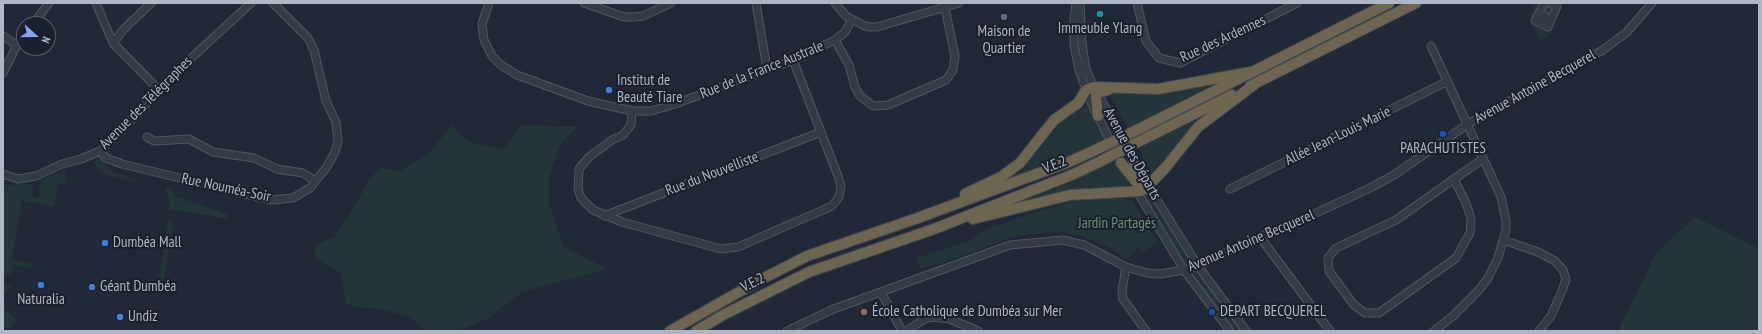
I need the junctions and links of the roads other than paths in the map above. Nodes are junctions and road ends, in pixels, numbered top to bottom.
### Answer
1 (49, 3) edge
2 (96, 3) edge
3 (151, 3) edge
4 (251, 3) edge
5 (273, 3) edge
6 (489, 3) edge
7 (584, 3) edge
8 (671, 3) edge
9 (756, 3) edge
10 (835, 3) edge
11 (959, 3) edge
12 (1076, 3) edge
13 (1080, 3) edge
14 (1137, 3) edge
15 (1297, 3) edge
16 (1389, 3) edge
17 (1416, 3) edge
18 (1652, 3) edge
19 (945, 5) edge
20 (39, 16) edge
21 (852, 20) junction
22 (3, 36) edge
23 (835, 40) junction
24 (113, 43) junction
25 (16, 44) edge
26 (1431, 46) dead end
27 (16, 47) edge
28 (793, 60) junction
29 (767, 69) junction
30 (1251, 72) junction
31 (3, 73) edge
32 (1446, 82) junction
33 (1255, 84) junction
34 (158, 90) junction
35 (1093, 94) junction
36 (1107, 109) joint
37 (632, 111) junction
38 (1098, 116) joint
39 (1468, 124) junction
40 (821, 132) junction
41 (147, 137) dead end
42 (100, 151) junction
43 (1483, 159) junction
44 (1134, 162) joint
45 (1122, 163) joint
46 (3, 174) edge
47 (1454, 179) junction
48 (315, 181) junction
49 (1142, 187) junction
50 (1230, 189) dead end
51 (604, 216) junction
52 (915, 219) junction
53 (934, 229) junction
54 (1260, 237) junction
55 (1504, 240) junction
56 (1198, 266) junction
57 (1126, 267) junction
58 (1184, 270) junction
59 (881, 292) junction
60 (670, 331) edge
61 (696, 331) edge
62 (787, 331) edge
63 (902, 331) edge
64 (906, 331) edge
65 (978, 331) edge
66 (1146, 331) edge
67 (1230, 331) edge
68 (1246, 331) edge
69 (1330, 331) edge
70 (1434, 331) edge
71 (1539, 331) edge

1 - 20 street
2 - 24 street
3 - 24 street
4 - 34 street, Avenue des Télégraphes
5 - 48 street, Rue Nouméa-Soir
6 - 37 street, Rue de la France Australe
7 - 8 street
9 - 29 street
10 - 21 street
11 - 19 street
12 - 35 street
13 - 35 street
14 - 15 street, Rue des Ardennes
16 - 30 highway, V.E.2
17 - 33 highway, V.E.2
18 - 39 street, Avenue Antoine Becquerel
19 - 21 street
19 - 23 street
21 - 23 street, Rue de la France Australe
22 - 25 street
23 - 28 street, Rue de la France Australe
24 - 34 street
26 - 32 street
27 - 31 street
28 - 29 street, Rue de la France Australe
28 - 40 street
29 - 37 street, Rue de la France Australe
30 - 35 highway
30 - 52 highway, V.E.2, bridge
32 - 39 street
32 - 50 street, Allée Jean-Louis Marie
33 - 49 highway
33 - 53 highway, V.E.2, bridge
34 - 42 street, Avenue des Télégraphes
35 - 36 highway
35 - 38 highway
35 - 52 highway
36 - 44 street, Avenue des Départs
37 - 51 street
38 - 45 street, Avenue des Départs
39 - 43 street
39 - 54 street, Avenue Antoine Becquerel
40 - 51 street, Rue du Nouvelliste
40 - 51 street
41 - 48 street
42 - 46 street, Avenue des Télégraphes
42 - 48 street, Rue Nouméa-Soir
43 - 47 street
43 - 55 street
44 - 49 highway
45 - 49 highway
47 - 47 street
49 - 53 highway
49 - 56 street, Avenue des Départs
49 - 58 street, Avenue des Départs
52 - 60 highway, V.E.2
53 - 61 highway, V.E.2
54 - 56 street, Avenue Antoine Becquerel
54 - 69 street
55 - 70 street
55 - 71 street
56 - 58 street, Avenue Antoine Becquerel
56 - 68 street, Avenue des Départs
57 - 58 street, Avenue Antoine Becquerel
57 - 59 street, Avenue Antoine Becquerel
57 - 66 street
58 - 67 street, Avenue des Départs
59 - 62 street, Avenue Antoine Becquerel
59 - 63 street
64 - 65 street

